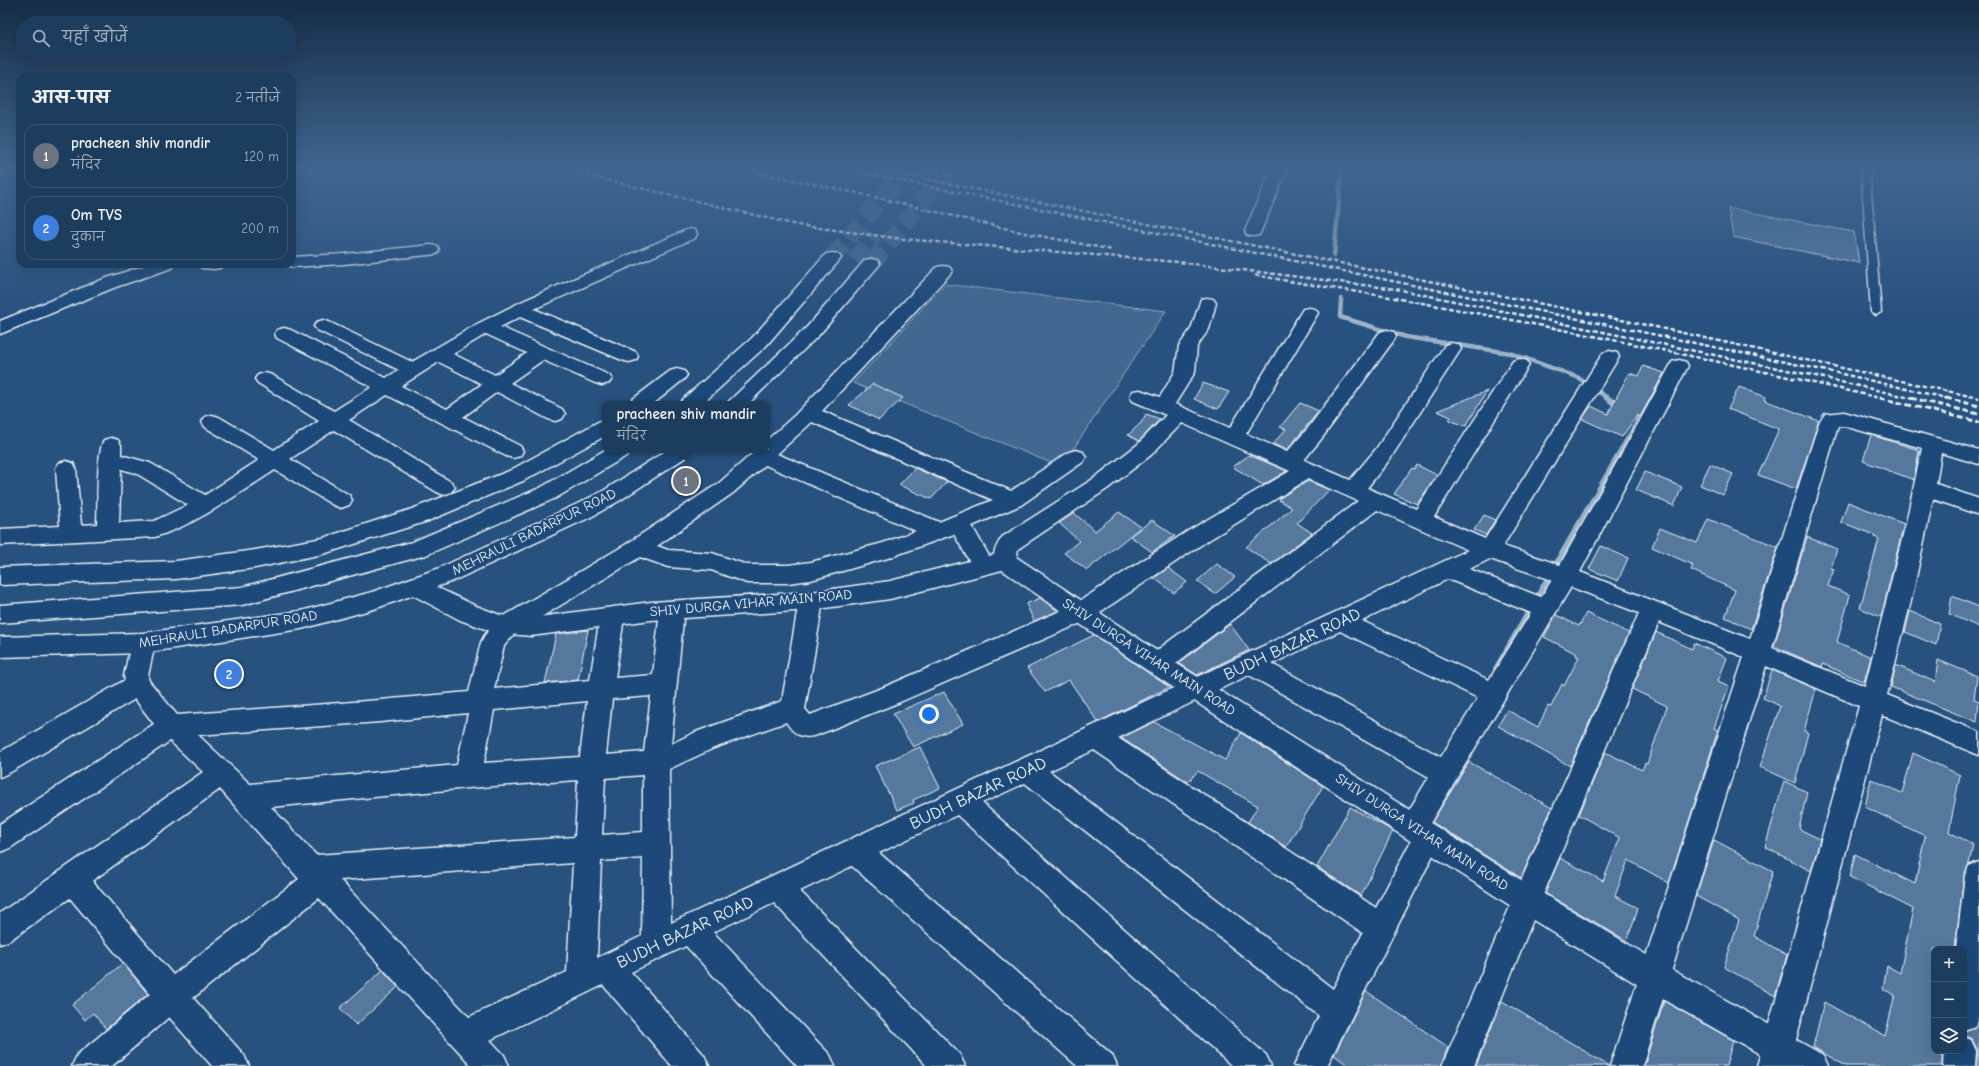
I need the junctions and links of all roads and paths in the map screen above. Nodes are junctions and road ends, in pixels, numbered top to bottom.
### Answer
1 (1259, 217) edge
2 (1869, 217) edge
3 (1253, 231) dead end
4 (689, 234) dead end
5 (431, 250) dead end
6 (296, 262) edge
7 (863, 262) tunnel mouth
8 (154, 268) edge
9 (943, 271) dead end
10 (1207, 303) dead end
11 (520, 310) junction
12 (1876, 312) dead end
13 (1310, 313) dead end
14 (323, 326) dead end
15 (485, 327) junction
16 (0, 328) edge
17 (284, 334) dead end
18 (1387, 336) dead end
19 (1452, 349) dead end
20 (541, 352) junction
21 (438, 354) junction
22 (629, 356) dead end
23 (1610, 357) dead end
24 (1520, 365) dead end
25 (1679, 366) dead end
26 (414, 370) junction
27 (677, 374) dead end
28 (265, 379) dead end
29 (602, 379) dead end
30 (496, 384) junction
31 (388, 386) junction
32 (1140, 396) dead end
33 (743, 398) edge
34 (644, 401) edge
35 (689, 401) edge
36 (693, 401) edge
37 (1172, 410) junction
38 (809, 413) junction
39 (555, 414) dead end
40 (448, 418) junction
41 (335, 421) junction
42 (212, 422) dead end
43 (602, 429) edge
44 (1234, 437) junction
45 (1933, 444) junction
46 (770, 449) edge
47 (512, 451) dead end
48 (617, 453) edge
49 (677, 453) edge
50 (766, 453) edge
51 (763, 456) junction
52 (1076, 457) dead end
53 (1979, 457) edge
54 (274, 460) junction
55 (1298, 466) junction
56 (66, 468) dead end
57 (444, 487) dead end
58 (1925, 488) junction
59 (1353, 491) junction
60 (341, 500) dead end
61 (1013, 500) junction
62 (1375, 500) junction
63 (204, 504) junction
64 (1979, 506) edge
65 (1420, 519) junction
66 (958, 523) junction
67 (108, 531) junction
68 (938, 531) junction
69 (71, 533) junction
70 (0, 537) edge
71 (637, 548) junction
72 (1489, 550) junction
73 (994, 563) junction
74 (1448, 570) junction
75 (1557, 573) junction
76 (0, 576) edge
77 (415, 586) junction
78 (811, 601) junction
79 (1538, 606) junction
80 (1653, 609) junction
81 (672, 610) junction
82 (0, 614) edge
83 (1080, 614) junction
84 (612, 617) junction
85 (1341, 621) junction
86 (507, 626) junction
87 (143, 643) junction
88 (0, 647) edge
89 (1758, 653) junction
90 (1157, 664) junction
91 (1250, 664) junction
92 (138, 685) junction
93 (664, 685) junction
94 (601, 689) junction
95 (1197, 689) junction
96 (1486, 691) junction
97 (1875, 700) junction
98 (479, 702) junction
99 (791, 709) junction
100 (171, 726) junction
101 (1096, 737) junction
102 (1979, 744) edge
103 (656, 763) junction
104 (0, 765) edge
105 (592, 767) junction
106 (1027, 769) junction
107 (1440, 770) junction
108 (222, 773) junction
109 (468, 776) junction
110 (244, 797) junction
111 (960, 801) junction
112 (1421, 832) junction
113 (0, 839) edge
114 (656, 844) junction
115 (587, 848) junction
116 (856, 851) junction
117 (315, 875) junction
118 (1979, 875) edge
119 (73, 880) junction
120 (778, 888) junction
121 (1527, 900) junction
122 (1381, 928) junction
123 (690, 929) junction
124 (0, 930) edge
125 (657, 945) junction
126 (608, 968) junction
127 (1654, 977) junction
128 (581, 981) junction
129 (1967, 987) edge
130 (171, 996) junction
131 (1338, 1012) junction
132 (466, 1035) junction
133 (1960, 1054) edge
134 (1775, 1056) edge
135 (88, 1066) edge
136 (233, 1066) edge
137 (493, 1066) edge
138 (693, 1066) edge
139 (819, 1066) edge
140 (949, 1066) edge
141 (1101, 1066) edge
142 (1255, 1066) edge
143 (1310, 1066) edge
144 (1458, 1066) edge
145 (1626, 1066) edge
146 (1812, 1066) edge
147 (1958, 1066) edge

1 - 3 street
2 - 12 lane
4 - 11 street
5 - 6 street
7 - 33 street
8 - 16 street
9 - 38 street
10 - 37 street
11 - 15 street
11 - 22 street
13 - 44 street
14 - 26 street
15 - 20 street
15 - 21 street
17 - 31 street
18 - 55 street
19 - 59 street
20 - 29 street
20 - 30 street
21 - 26 street
21 - 30 street
23 - 72 street
24 - 65 street
25 - 75 street
26 - 31 street
27 - 34 street
28 - 41 street
30 - 39 street
30 - 40 street
31 - 40 street
31 - 41 street
32 - 37 street
35 - 36 street
37 - 44 street
37 - 73 street
38 - 46 street
38 - 61 street
40 - 47 street
41 - 54 street
41 - 57 street
42 - 54 street
43 - 76 street
44 - 55 street
45 - 53 street
45 - 58 street
45 - 89 street
48 - 82 street, MEHRAULI BADARPUR ROAD
49 - 77 street, MEHRAULI BADARPUR ROAD
50 - 51 street
51 - 68 street
51 - 71 street
52 - 61 street
54 - 60 street
54 - 63 street
55 - 59 street
55 - 83 street
56 - 69 street
58 - 64 street
58 - 97 street
59 - 62 street
61 - 66 street
62 - 65 street
62 - 90 street
63 - 67 street
63 - 67 street
65 - 72 street
66 - 68 street
66 - 73 street
67 - 69 street
68 - 71 street
69 - 70 street
71 - 86 street
72 - 74 street, BUDH BAZAR ROAD
72 - 75 street
73 - 78 street, SHIV DURGA VIHAR MAIN ROAD
73 - 83 street, SHIV DURGA VIHAR MAIN ROAD
74 - 79 street
74 - 85 street, BUDH BAZAR ROAD
75 - 79 street
75 - 80 street
77 - 86 street, SHIV DURGA VIHAR MAIN ROAD
77 - 87 street, MEHRAULI BADARPUR ROAD
78 - 81 street, SHIV DURGA VIHAR MAIN ROAD
78 - 99 street
79 - 96 street
80 - 89 street
80 - 121 street
81 - 84 street, SHIV DURGA VIHAR MAIN ROAD
81 - 93 street
83 - 90 street, SHIV DURGA VIHAR MAIN ROAD
83 - 99 street
84 - 86 street, SHIV DURGA VIHAR MAIN ROAD
84 - 94 street
85 - 91 street, BUDH BAZAR ROAD
85 - 96 street
86 - 98 street
87 - 88 street, MEHRAULI BADARPUR ROAD
87 - 92 street
89 - 97 street
89 - 127 street
90 - 95 street, SHIV DURGA VIHAR MAIN ROAD
91 - 95 street, BUDH BAZAR ROAD
91 - 107 street
92 - 100 street
92 - 104 street
93 - 94 street
93 - 103 street
94 - 98 street
94 - 105 street
95 - 101 street, BUDH BAZAR ROAD
95 - 112 street, SHIV DURGA VIHAR MAIN ROAD
96 - 107 street
97 - 102 street
97 - 134 street
98 - 100 street
98 - 109 street
99 - 103 street
100 - 108 street
100 - 113 street
101 - 106 street, BUDH BAZAR ROAD
101 - 122 street
103 - 105 street
103 - 114 street
105 - 109 street
105 - 115 street
106 - 111 street, BUDH BAZAR ROAD
106 - 131 street
107 - 112 street
108 - 110 street
108 - 119 street
109 - 110 street
110 - 117 street
111 - 116 street, BUDH BAZAR ROAD
111 - 142 street
112 - 121 street, SHIV DURGA VIHAR MAIN ROAD
112 - 122 street
114 - 115 street
114 - 125 street
115 - 117 street
115 - 128 street
116 - 120 street, BUDH BAZAR ROAD
116 - 141 street
117 - 130 street
117 - 132 street
118 - 129 street
119 - 124 street
119 - 130 street
120 - 123 street, BUDH BAZAR ROAD
120 - 140 street
121 - 127 street, SHIV DURGA VIHAR MAIN ROAD
121 - 144 street
122 - 131 street
123 - 125 street, BUDH BAZAR ROAD
123 - 139 street
125 - 126 street, BUDH BAZAR ROAD
126 - 128 street, BUDH BAZAR ROAD
126 - 138 street
127 - 134 street, SHIV DURGA VIHAR MAIN ROAD
127 - 145 street
128 - 132 street, BUDH BAZAR ROAD
130 - 135 street
130 - 136 street
131 - 143 street
132 - 137 street
133 - 147 street
134 - 146 street, SHIV DURGA VIHAR MAIN ROAD

